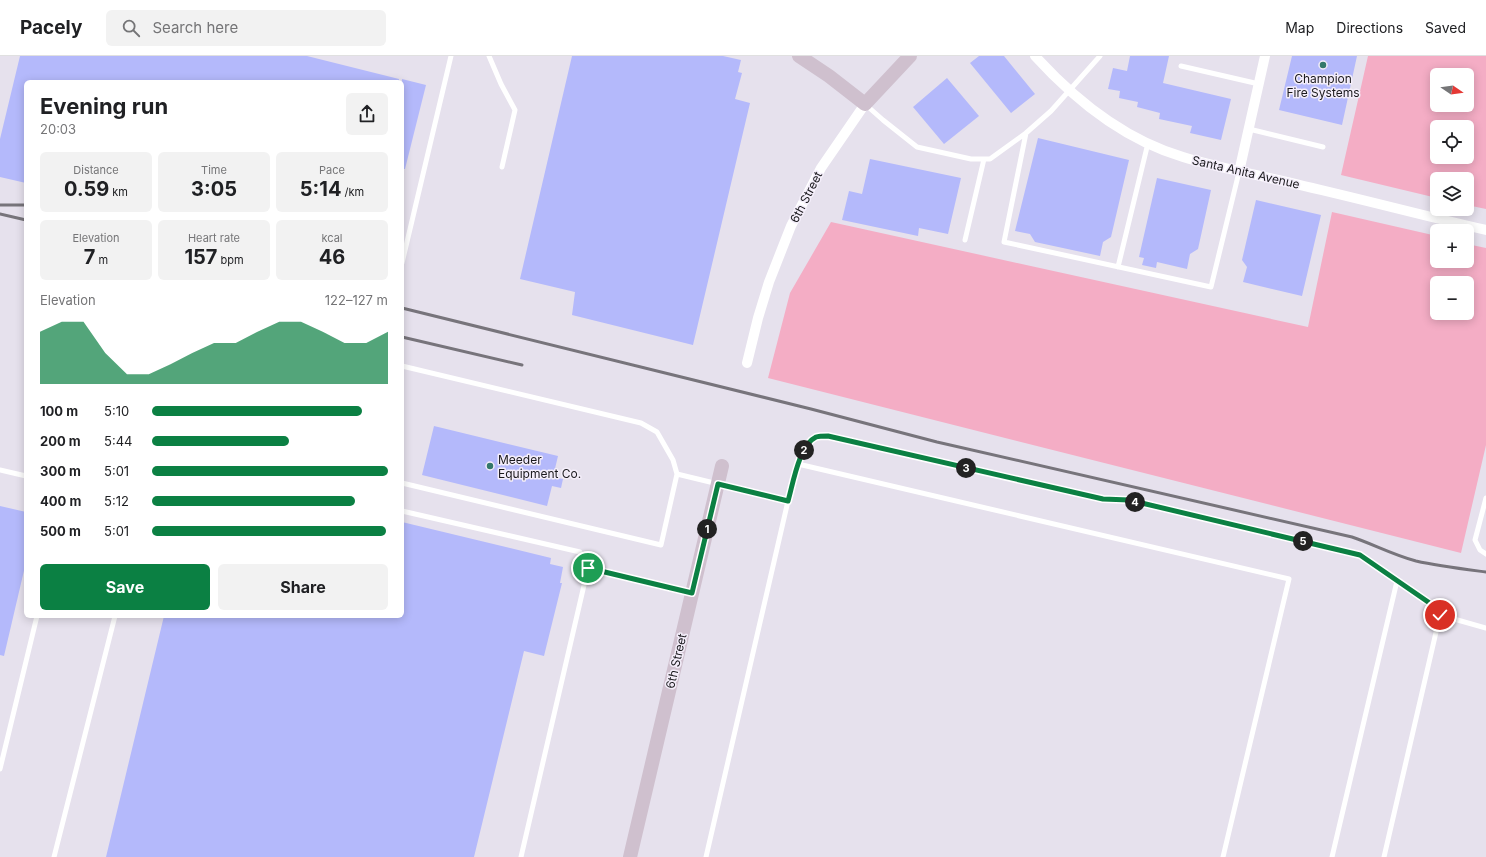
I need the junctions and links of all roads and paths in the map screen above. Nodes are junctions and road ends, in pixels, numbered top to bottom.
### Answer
1 (451, 56) edge
2 (489, 56) edge
3 (799, 56) edge
4 (910, 56) edge
5 (1035, 56) edge
6 (1100, 56) edge
7 (1265, 56) edge
8 (1181, 66) dead end
9 (1259, 84) junction
10 (1068, 90) junction
11 (865, 104) junction
12 (1249, 129) junction
13 (1026, 133) junction
14 (1148, 143) junction
15 (1323, 147) dead end
16 (984, 159) junction
17 (502, 167) dead end
18 (1239, 172) junction
19 (1486, 230) edge
20 (966, 240) dead end
21 (404, 255) edge
22 (1118, 267) junction
23 (747, 363) dead end
24 (404, 366) edge
25 (798, 464) junction
26 (722, 466) dead end
27 (0, 470) edge
28 (677, 474) junction
29 (24, 476) edge
30 (404, 483) edge
31 (718, 484) junction
32 (1486, 498) edge
33 (788, 501) junction
34 (404, 511) edge
35 (1486, 554) edge
36 (588, 568) junction
37 (1398, 581) junction
38 (692, 593) junction
39 (1440, 615) junction
40 (37, 618) edge
41 (114, 618) edge
42 (1486, 628) edge
43 (0, 769) edge
44 (54, 857) edge
45 (521, 857) edge
46 (630, 857) edge
47 (706, 857) edge
48 (1223, 857) edge
49 (1332, 857) edge
50 (1384, 857) edge

1 - 21 lane
2 - 17 lane
3 - 11 street
4 - 11 street, 6th Street
5 - 10 street, Santa Anita Avenue
6 - 10 lane
7 - 9 street
8 - 9 lane
9 - 12 street
10 - 13 lane
10 - 14 street, Santa Anita Avenue
11 - 16 lane
11 - 23 street, 6th Street
12 - 15 lane
12 - 18 street
13 - 16 lane
13 - 22 lane
14 - 18 street, Santa Anita Avenue
14 - 22 lane
16 - 20 lane
18 - 19 street, Santa Anita Avenue
18 - 22 lane
24 - 28 lane
25 - 33 lane
25 - 37 lane
25 - 48 lane
26 - 31 street, 6th Street
27 - 29 lane
28 - 30 lane
28 - 31 lane
31 - 33 lane
31 - 38 street, 6th Street
32 - 35 lane
33 - 47 lane
34 - 36 lane
36 - 38 lane
36 - 45 lane
37 - 39 lane
37 - 49 lane
38 - 46 street, 6th Street
39 - 42 lane
39 - 50 lane
40 - 43 lane
41 - 44 lane

